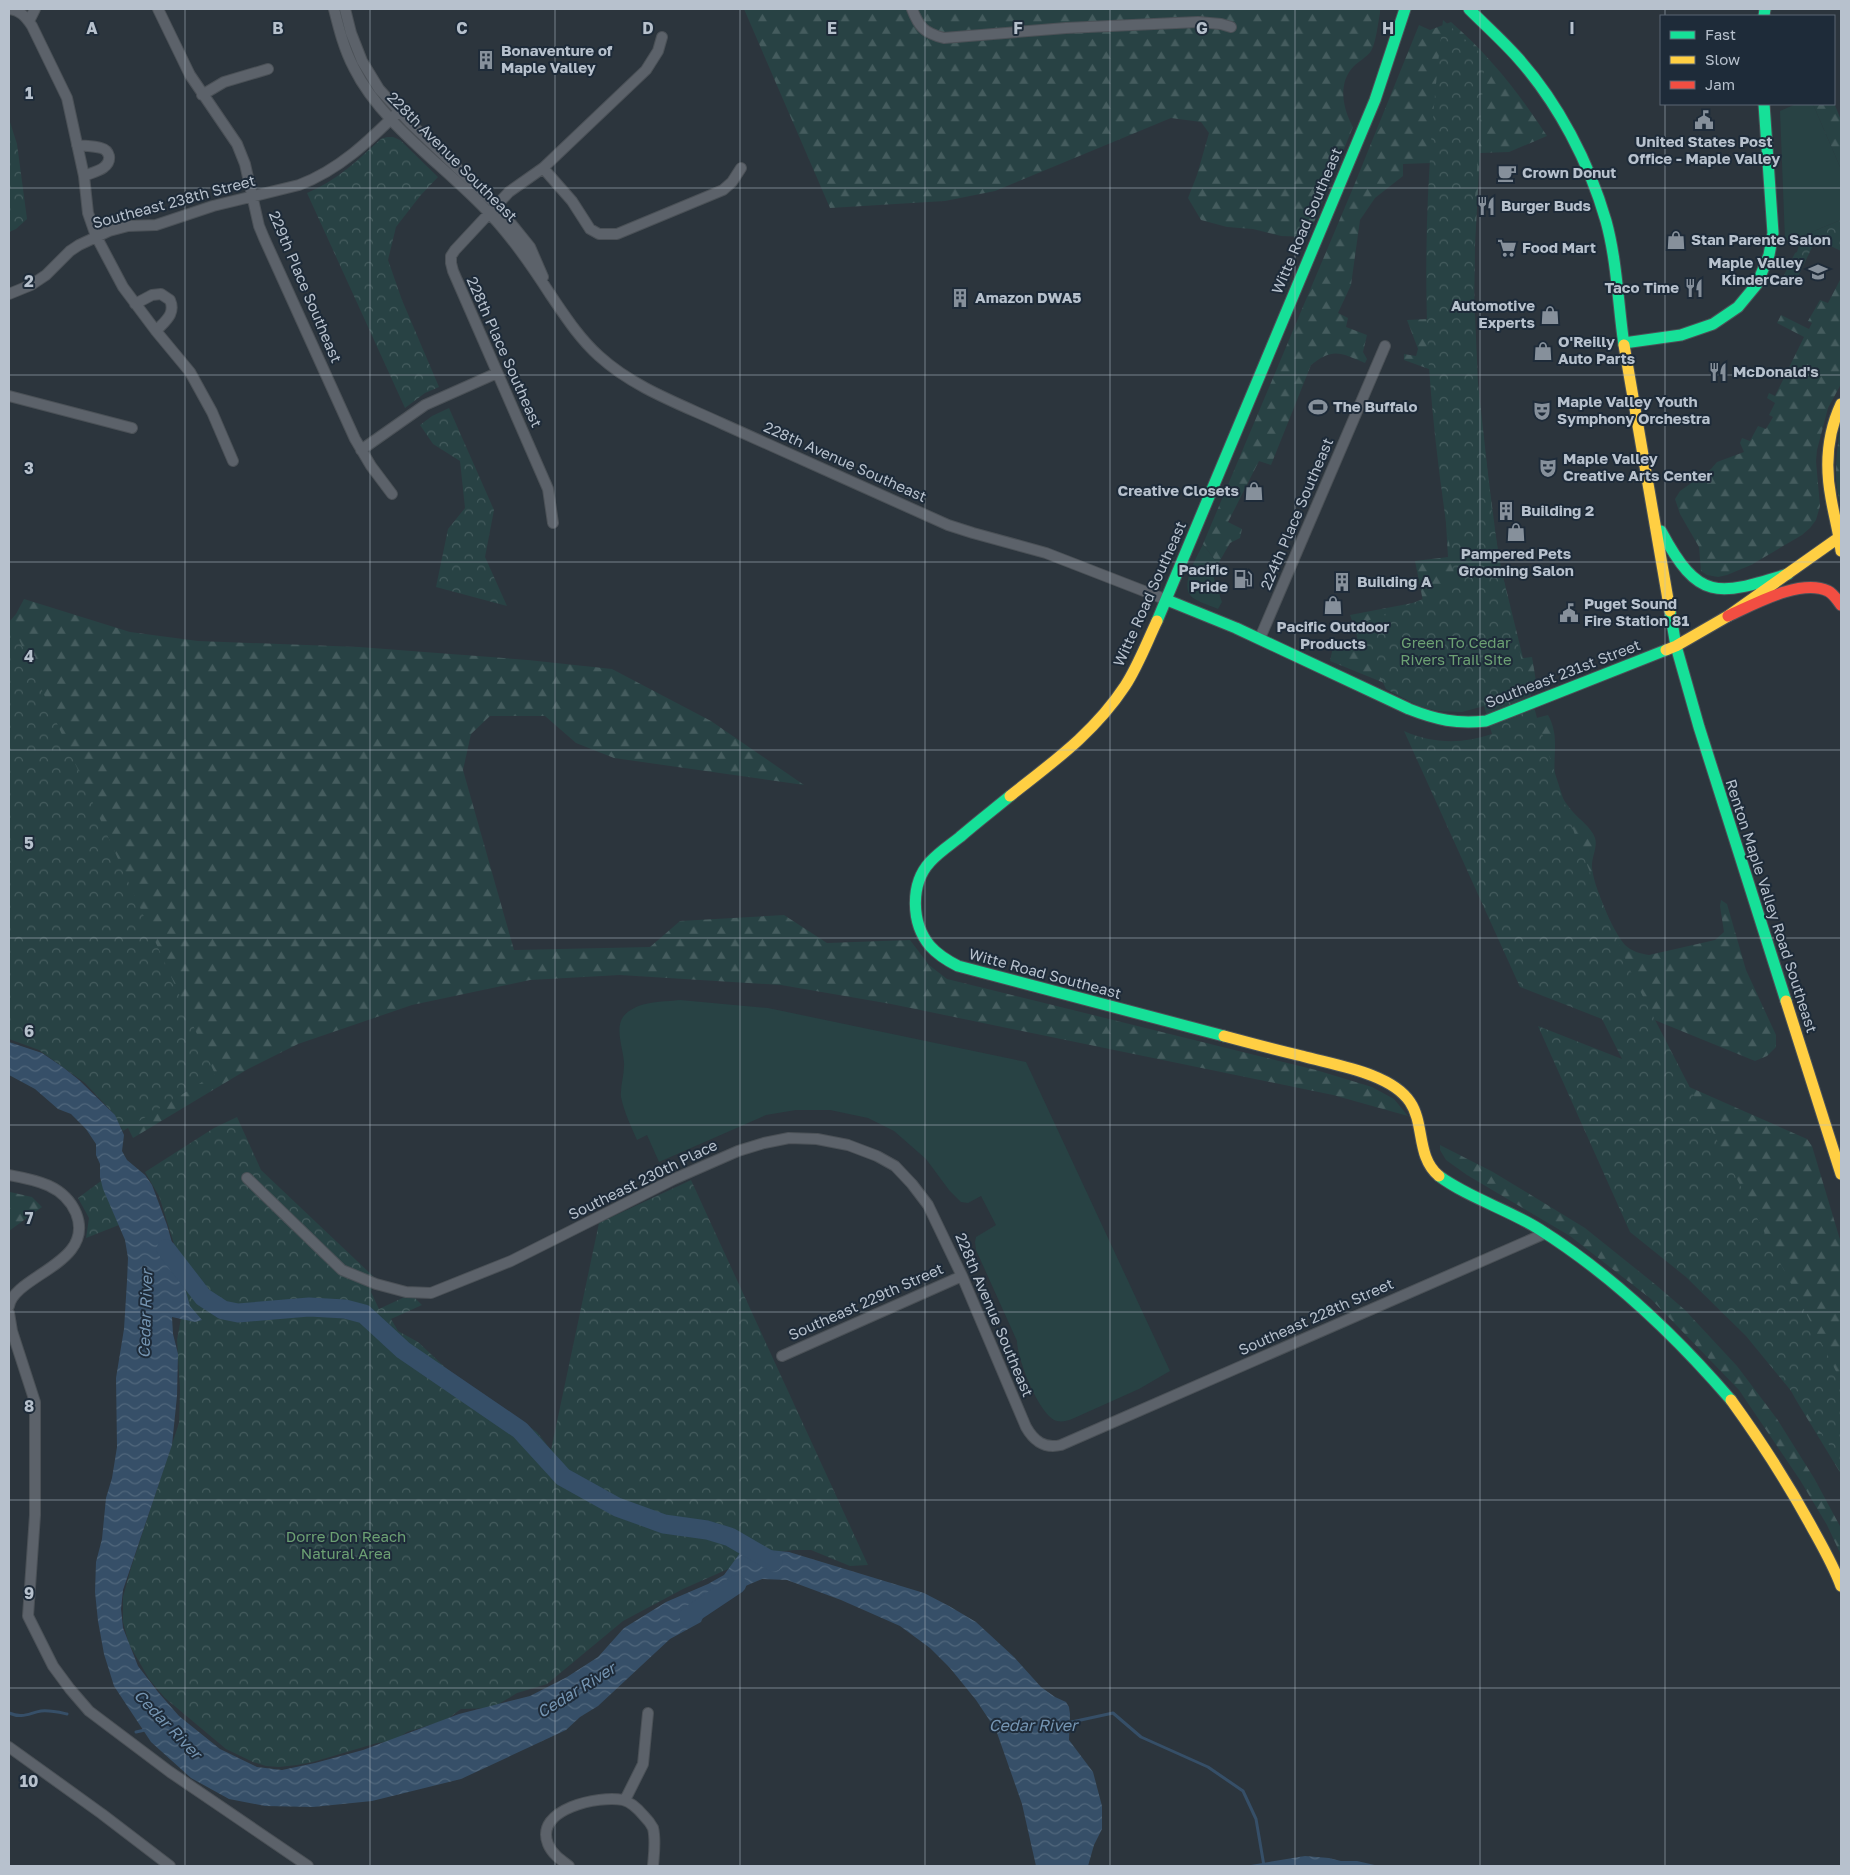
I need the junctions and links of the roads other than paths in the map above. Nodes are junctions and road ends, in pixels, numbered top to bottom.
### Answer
1 (9, 9) edge
2 (35, 9) edge
3 (158, 9) edge
4 (334, 9) edge
5 (345, 9) edge
6 (912, 9) edge
7 (1405, 9) edge
8 (1469, 9) edge
9 (29, 21) junction
10 (1231, 28) dead end
11 (662, 37) dead end
12 (268, 69) dead end
13 (202, 94) junction
14 (1764, 105) edge
15 (399, 111) junction
16 (391, 118) junction
17 (77, 145) junction
18 (544, 168) junction
19 (741, 168) dead end
20 (84, 176) junction
21 (252, 196) junction
22 (493, 210) junction
23 (96, 236) junction
24 (9, 294) edge
25 (135, 304) junction
26 (156, 330) junction
27 (1624, 343) junction
28 (1385, 346) dead end
29 (496, 373) junction
30 (9, 396) edge
31 (1841, 404) edge
32 (132, 428) dead end
33 (361, 450) junction
34 (233, 461) dead end
35 (392, 494) dead end
36 (1654, 518) junction
37 (553, 523) dead end
38 (1841, 536) edge
39 (1841, 551) edge
40 (1788, 574) junction
41 (1167, 600) junction
42 (1841, 605) edge
43 (1728, 616) junction
44 (1260, 638) junction
45 (1676, 646) junction
46 (877, 1156) joint
47 (1841, 1174) edge
48 (9, 1175) edge
49 (247, 1178) dead end
50 (1546, 1234) junction
51 (962, 1276) junction
52 (9, 1306) edge
53 (9, 1313) edge
54 (782, 1356) dead end
55 (1098, 1428) joint
56 (1841, 1586) edge
57 (648, 1713) dead end
58 (9, 1747) edge
59 (625, 1800) junction
60 (170, 1866) edge
61 (308, 1866) edge
62 (569, 1866) edge
63 (653, 1866) edge

1 - 9 street
2 - 9 street
3 - 13 street, 229th Place Southeast
4 - 16 street, 228th Avenue Southeast
5 - 15 street, 228th Avenue Southeast
6 - 10 street
7 - 41 main road, Witte Road Southeast
8 - 27 main road, Renton Maple Valley Road Southeast
9 - 17 street
11 - 18 street, 228th Place Southeast
12 - 13 street
13 - 21 street, 229th Place Southeast
14 - 27 main road
15 - 16 street, Southeast 238th Street
15 - 22 street, 228th Avenue Southeast
16 - 21 street, Southeast 238th Street
16 - 22 street, 228th Avenue Southeast
17 - 20 street
17 - 20 street
18 - 19 street
18 - 22 street, 228th Place Southeast
20 - 23 street
21 - 23 street, Southeast 238th Street
21 - 33 street, 229th Place Southeast
22 - 29 street, 228th Place Southeast
22 - 41 street, 228th Avenue Southeast
23 - 24 street, Southeast 238th Street
23 - 25 street
25 - 26 street
25 - 26 street
26 - 34 street
27 - 36 main road, Renton Maple Valley Road Southeast
28 - 44 street, 224th Place Southeast
29 - 33 street
29 - 37 street, 228th Place Southeast
30 - 32 street
31 - 38 main road
33 - 35 street, 229th Place Southeast
36 - 40 main road
36 - 45 main road, Renton Maple Valley Road Southeast
38 - 39 main road
38 - 40 main road, Southeast 231st Street
40 - 43 main road, Southeast 231st Street
41 - 44 main road, Southeast 231st Street
41 - 50 main road, Witte Road Southeast
42 - 43 main road
43 - 45 main road, Southeast 231st Street
44 - 45 main road, Southeast 231st Street
45 - 47 main road, Renton Maple Valley Road Southeast
46 - 49 street, Southeast 230th Place
46 - 51 street, 228th Avenue Southeast
48 - 52 street
50 - 55 street, Southeast 228th Street
50 - 56 main road, Witte Road Southeast
51 - 54 street, Southeast 229th Street
51 - 55 street, 228th Avenue Southeast
53 - 61 street
57 - 59 street
58 - 60 street
59 - 62 street
59 - 63 street

